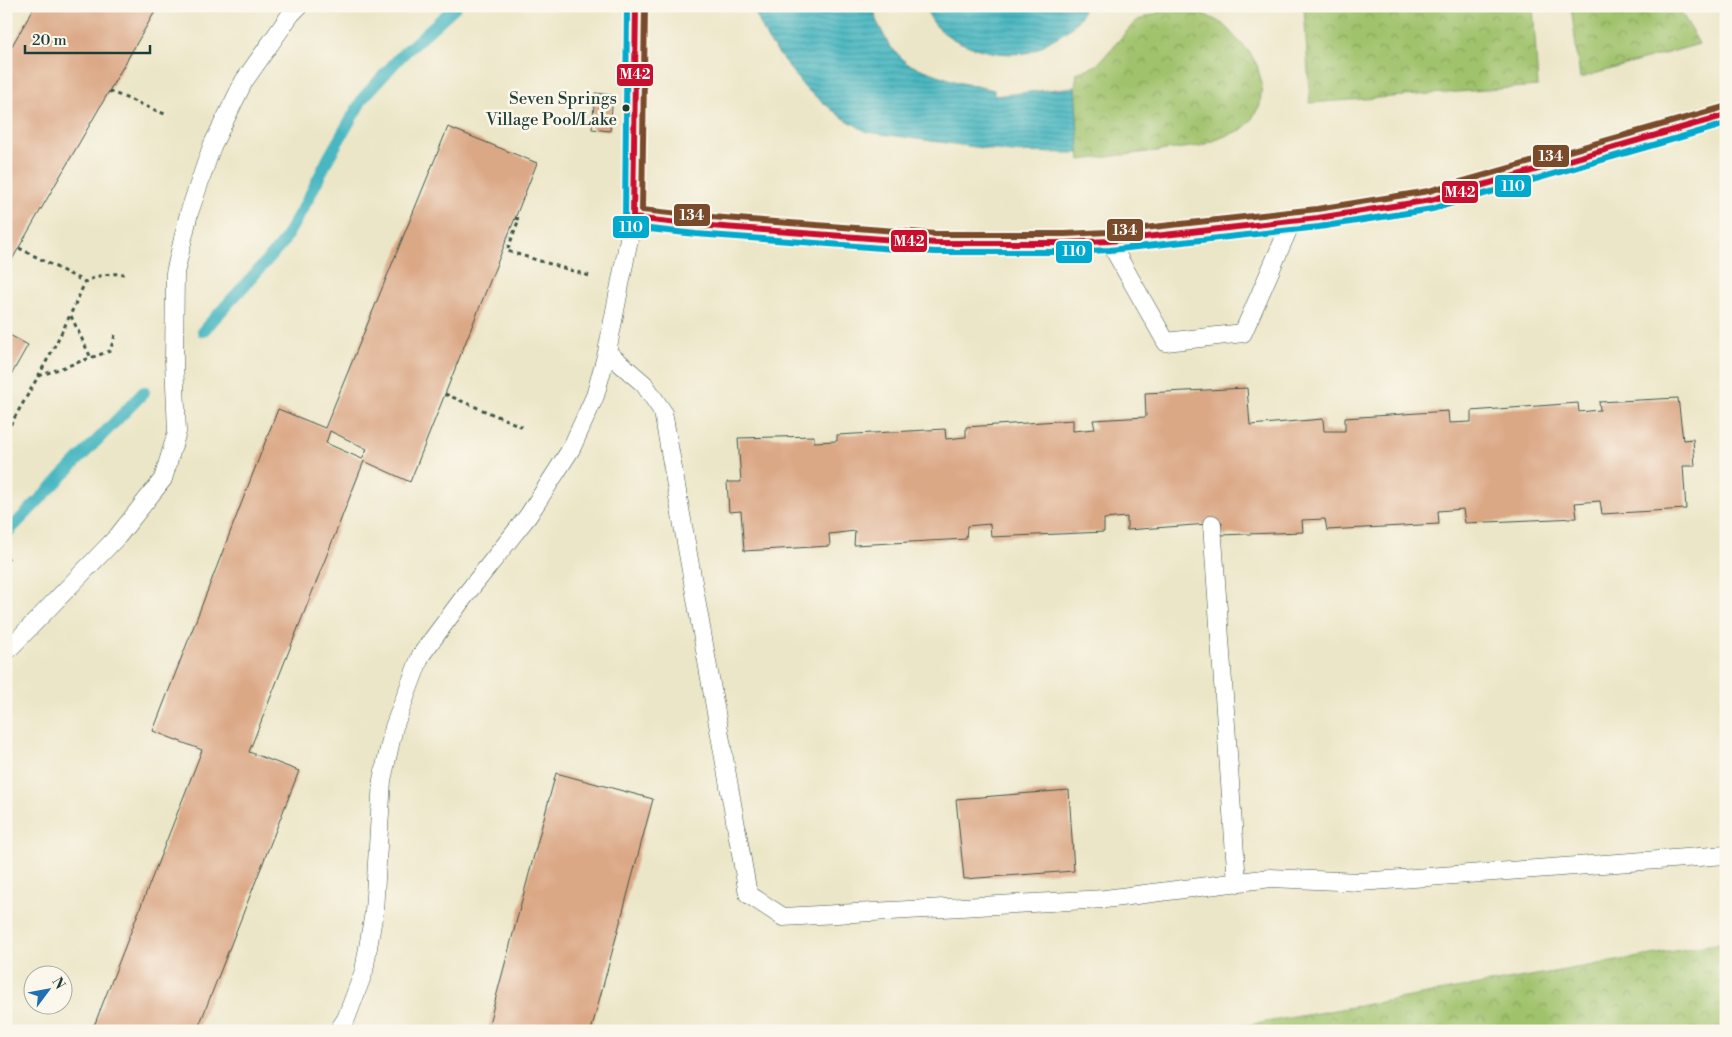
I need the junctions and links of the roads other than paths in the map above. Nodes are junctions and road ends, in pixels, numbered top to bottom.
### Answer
1 (299, 6) edge
2 (636, 6) edge
3 (1726, 115) edge
4 (633, 218) junction
5 (1292, 221) junction
6 (1109, 241) junction
7 (607, 352) junction
8 (1212, 524) dead end
9 (6, 652) edge
10 (1726, 855) edge
11 (1237, 883) junction
12 (338, 1031) edge

1 - 9 lane
2 - 4 lane
3 - 5 lane
4 - 6 lane
4 - 7 lane
5 - 6 lane
5 - 6 lane
7 - 11 lane
7 - 12 lane
8 - 11 lane
10 - 11 lane

